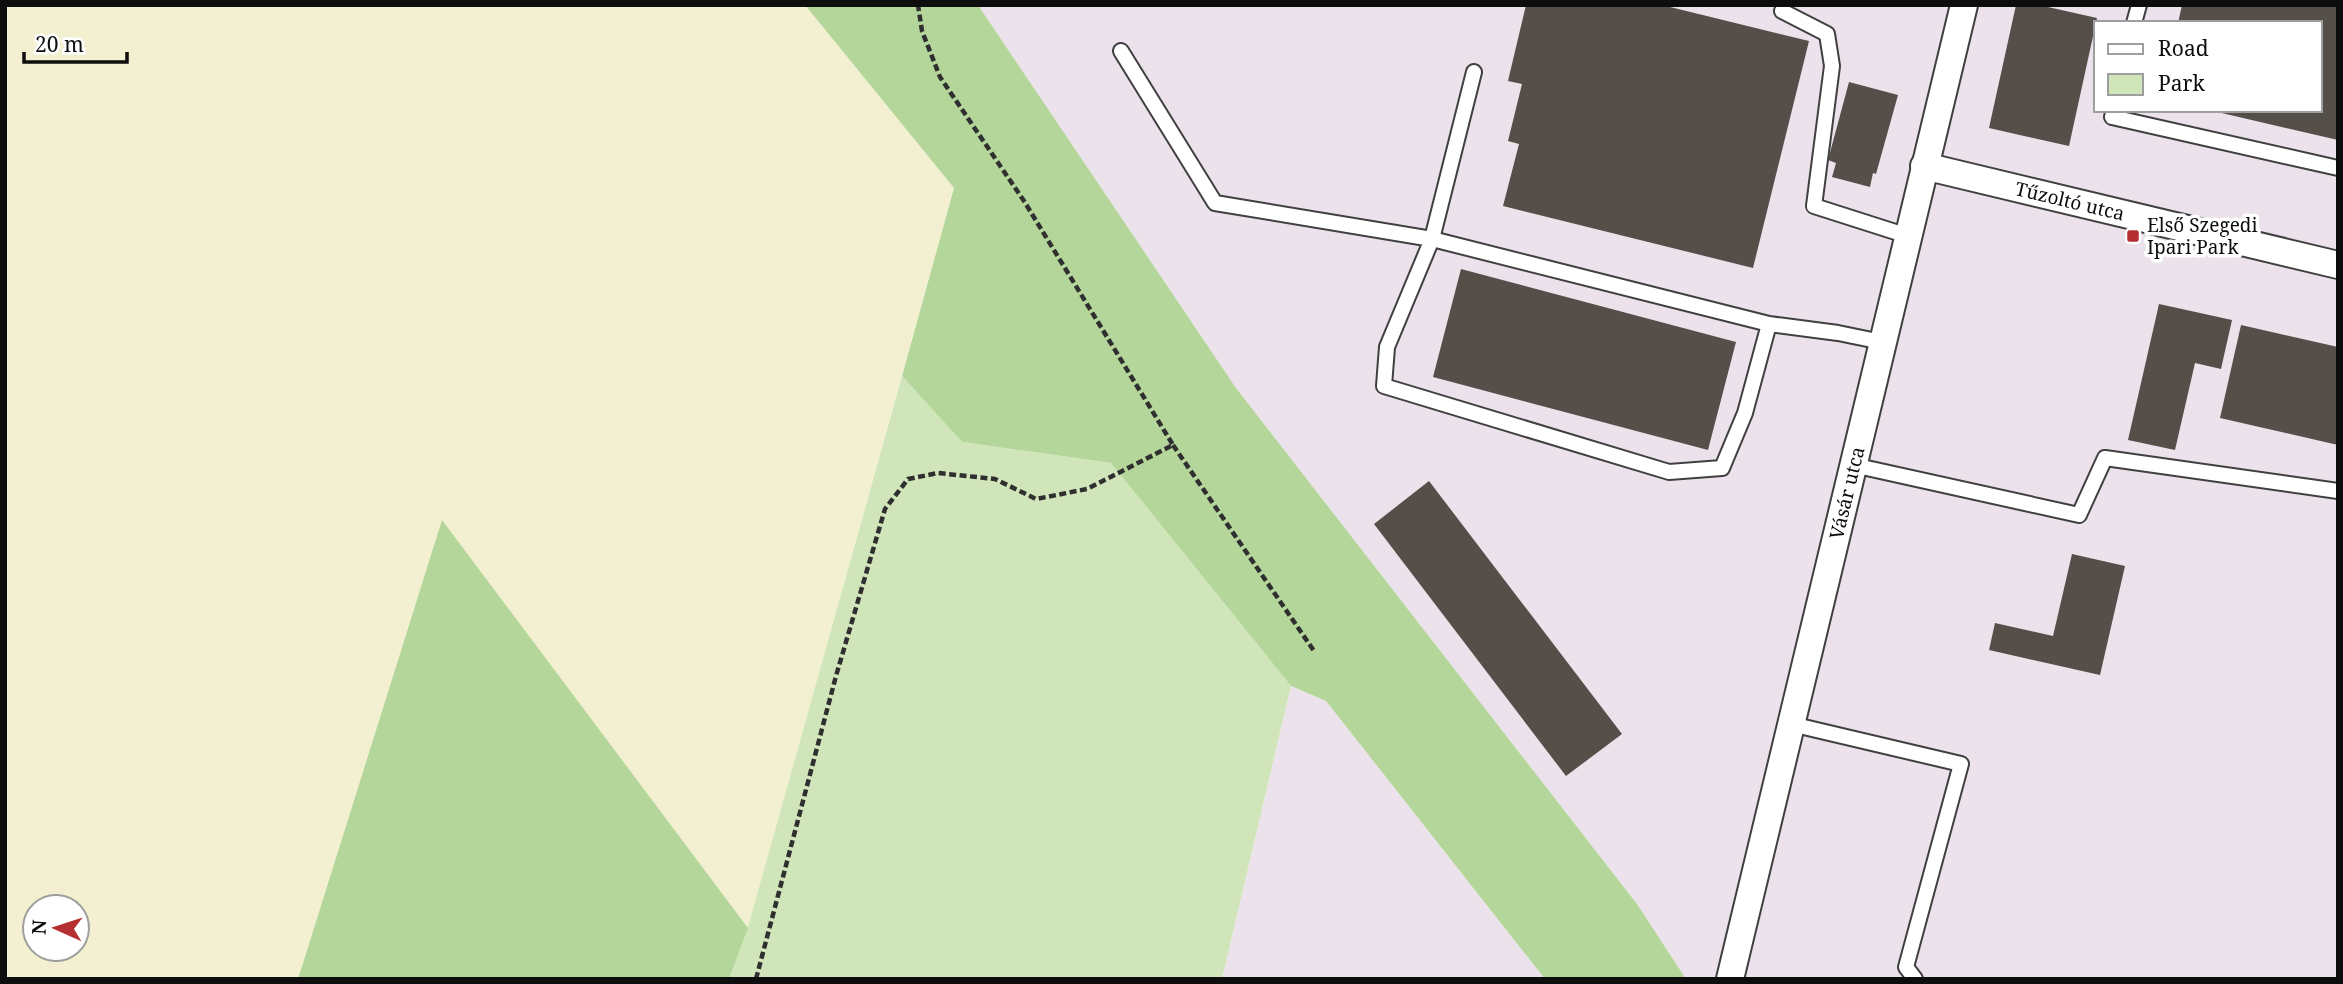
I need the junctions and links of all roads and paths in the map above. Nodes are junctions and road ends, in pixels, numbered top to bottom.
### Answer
1 (918, 5) edge
2 (1964, 5) edge
3 (1782, 11) dead end
4 (1121, 51) dead end
5 (1474, 72) dead end
6 (2113, 112) edge
7 (1924, 166) junction
8 (2338, 169) edge
9 (1908, 236) junction
10 (1432, 239) junction
11 (2338, 265) edge
12 (1769, 324) junction
13 (1882, 342) junction
14 (1173, 445) junction
15 (1853, 465) junction
16 (2338, 491) edge
17 (1314, 651) dead end
18 (1791, 724) junction
19 (756, 979) edge
20 (1730, 979) edge
21 (1914, 979) edge

1 - 14 path
2 - 7 street, Vásár utca
3 - 9 lane
4 - 10 lane
5 - 10 lane
6 - 8 lane
7 - 9 street, Vásár utca
7 - 11 street, Tűzoltó utca
9 - 13 street, Vásár utca
10 - 12 lane
10 - 12 lane
12 - 13 lane
13 - 15 street, Vásár utca
14 - 17 path
14 - 19 path
15 - 16 lane
15 - 18 street, Vásár utca
18 - 20 street, Vásár utca
18 - 21 lane

